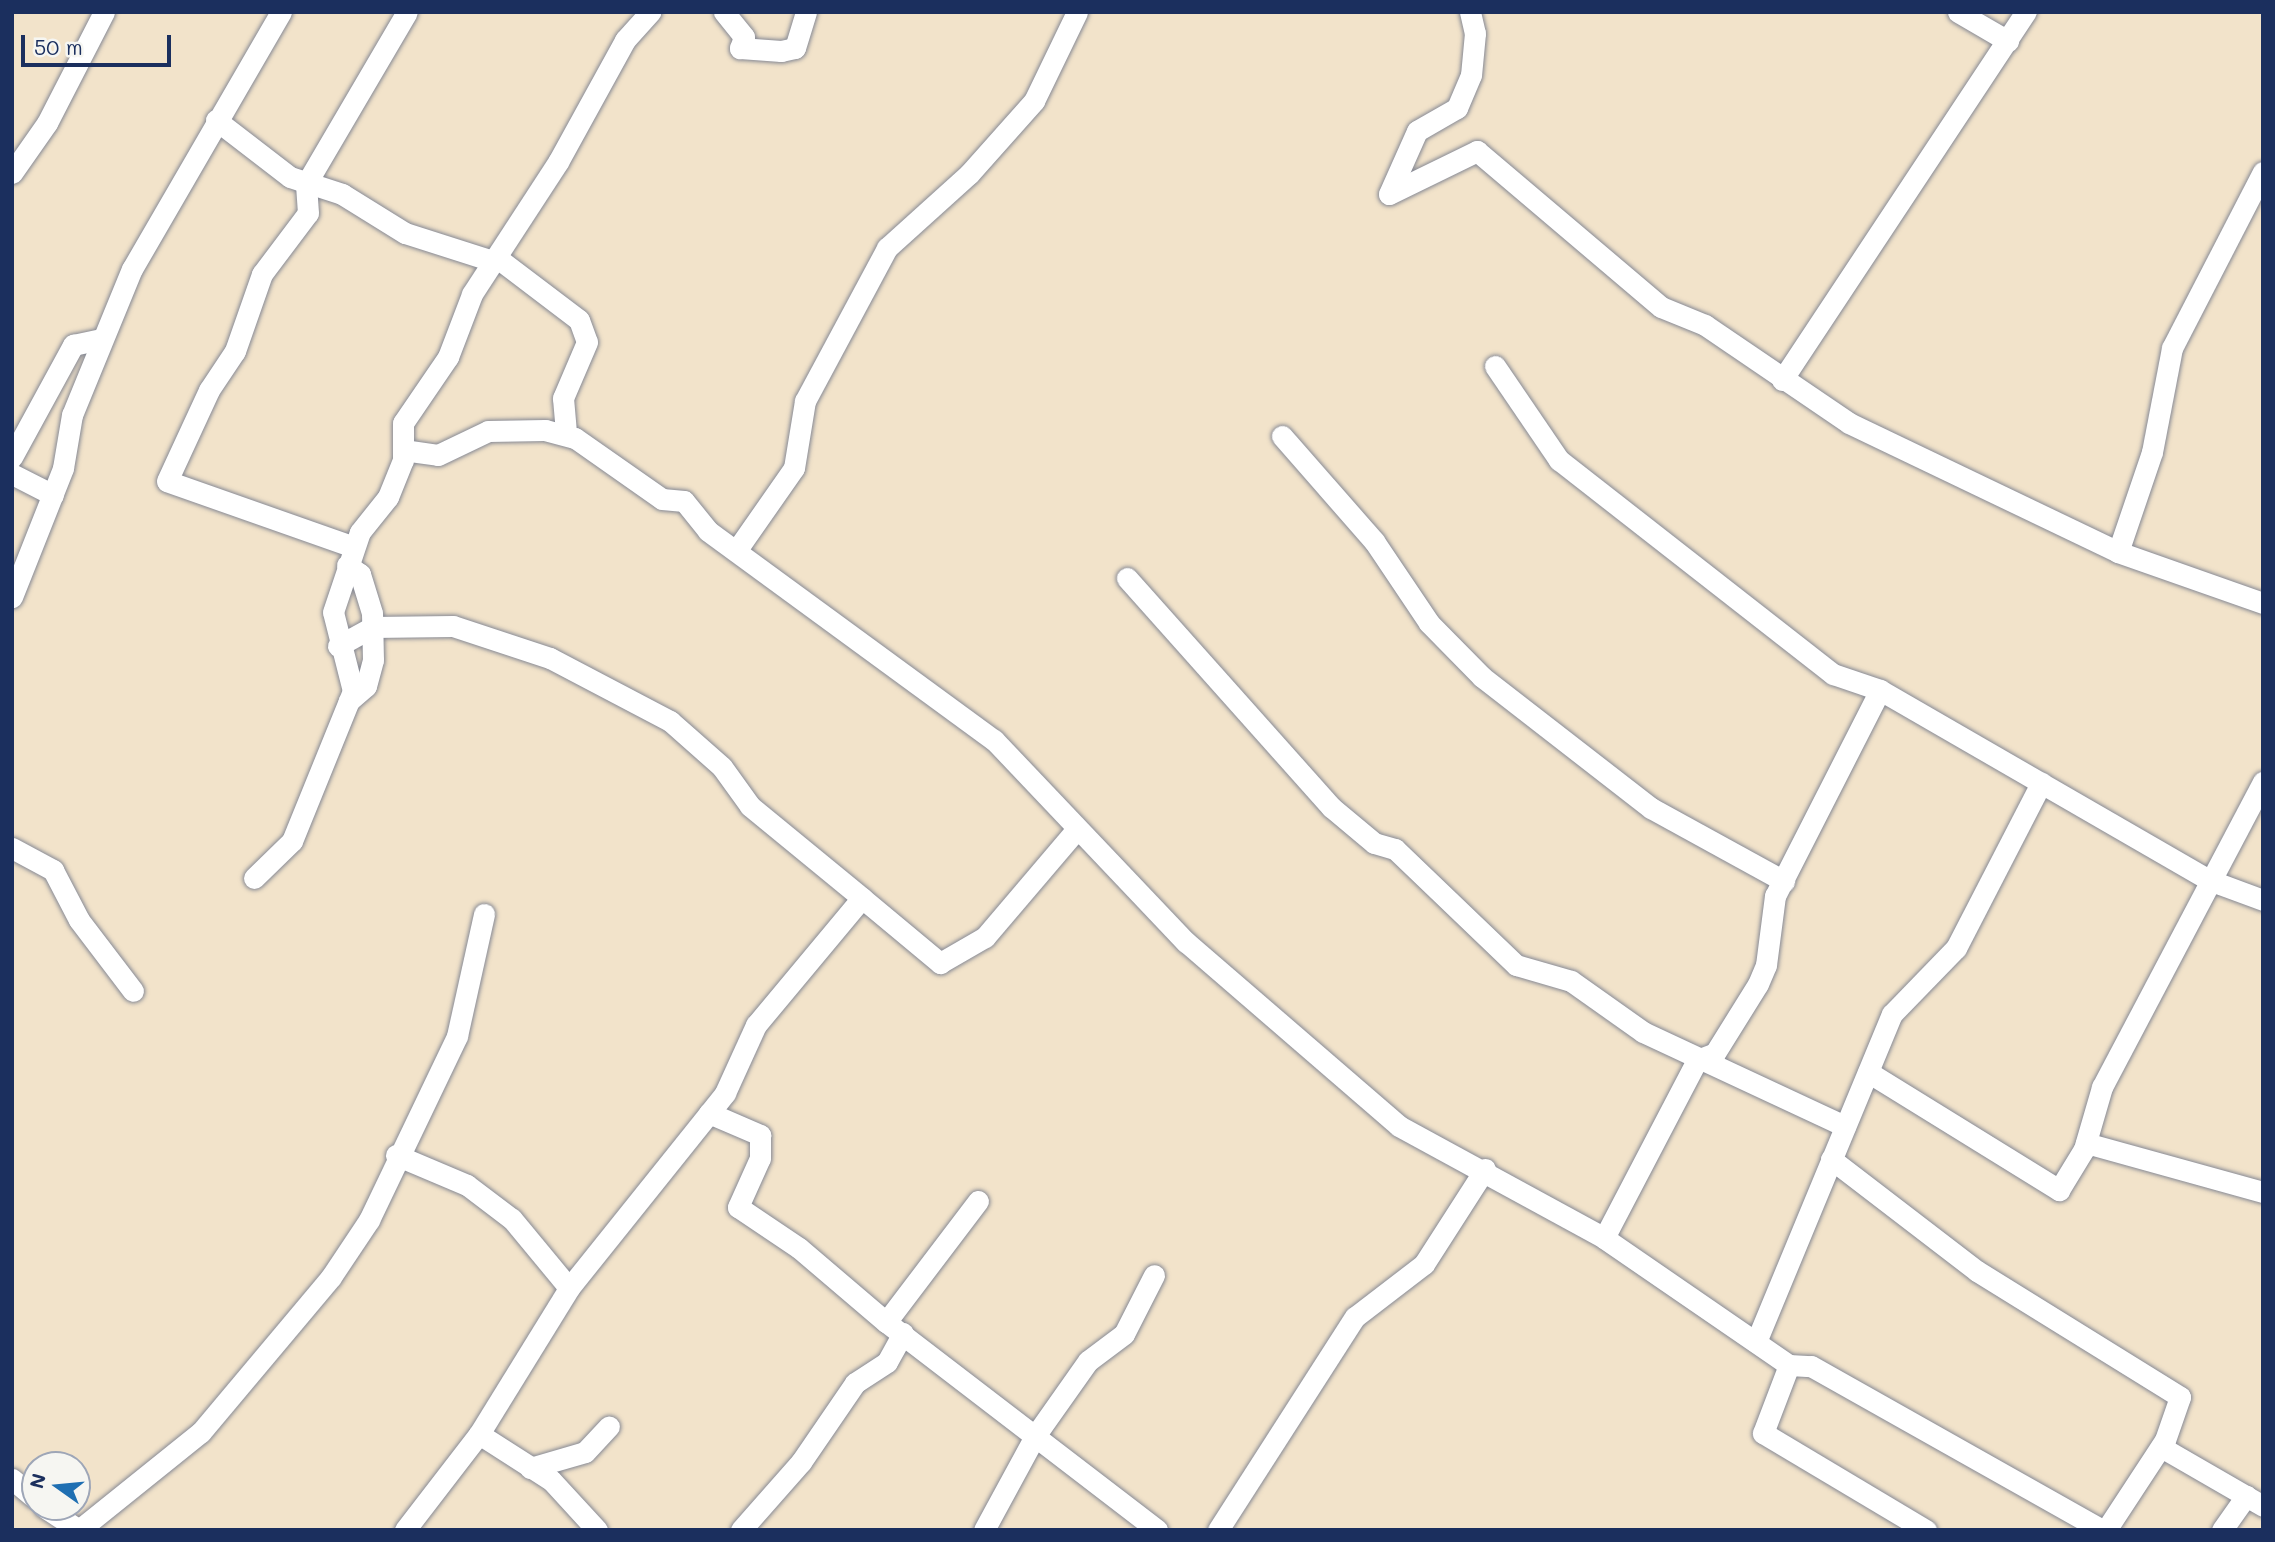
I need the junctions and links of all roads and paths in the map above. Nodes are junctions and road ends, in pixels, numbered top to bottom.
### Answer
1 (104, 12) edge
2 (281, 12) edge
3 (408, 12) edge
4 (650, 12) edge
5 (724, 12) edge
6 (806, 12) edge
7 (1077, 12) edge
8 (1470, 12) edge
9 (1958, 12) edge
10 (2026, 12) edge
11 (2008, 41) junction
12 (216, 120) junction
13 (2263, 172) edge
14 (12, 173) edge
15 (306, 184) junction
16 (495, 259) junction
17 (102, 339) junction
18 (1495, 366) dead end
19 (1782, 380) junction
20 (42, 407) junction
21 (72, 415) junction
22 (566, 436) junction
23 (1282, 436) dead end
24 (403, 450) junction
25 (12, 457) edge
26 (12, 474) edge
27 (53, 495) junction
28 (736, 551) junction
29 (2118, 552) junction
30 (351, 556) junction
31 (1127, 578) dead end
32 (12, 597) edge
33 (2263, 603) edge
34 (372, 627) junction
35 (338, 646) junction
36 (1880, 690) junction
37 (349, 701) junction
38 (2263, 782) edge
39 (2041, 783) junction
40 (1077, 829) junction
41 (12, 848) edge
42 (254, 878) dead end
43 (2209, 880) junction
44 (1784, 881) junction
45 (862, 898) junction
46 (2263, 900) edge
47 (484, 914) dead end
48 (133, 991) dead end
49 (1697, 1060) junction
50 (1868, 1072) junction
51 (709, 1113) junction
52 (1845, 1126) junction
53 (2086, 1143) junction
54 (396, 1155) junction
55 (1831, 1159) junction
56 (1485, 1169) junction
57 (2263, 1192) edge
58 (978, 1201) dead end
59 (1604, 1238) junction
60 (1154, 1275) dead end
61 (569, 1288) junction
62 (894, 1327) junction
63 (1756, 1342) junction
64 (1789, 1365) junction
65 (609, 1426) dead end
66 (479, 1434) junction
67 (1035, 1436) junction
68 (2161, 1447) junction
69 (530, 1468) junction
70 (2254, 1501) edge
71 (79, 1530) edge
72 (405, 1530) edge
73 (597, 1530) edge
74 (741, 1530) edge
75 (984, 1530) edge
76 (1157, 1530) edge
77 (1217, 1530) edge
78 (1926, 1530) edge
79 (2104, 1530) edge
80 (2222, 1530) edge

1 - 14 street
2 - 12 street
3 - 15 street
4 - 16 street
5 - 6 street
7 - 28 street
8 - 19 street
9 - 11 street
10 - 11 street
11 - 19 street
12 - 15 street
12 - 17 street
13 - 29 street
15 - 16 street
15 - 30 street
16 - 22 street
16 - 24 street
17 - 20 street
17 - 21 street
18 - 36 street
19 - 29 street
20 - 21 street
20 - 25 street
21 - 27 street
22 - 24 street
22 - 28 street
23 - 44 street
24 - 30 street
26 - 27 street
27 - 32 street
28 - 40 street
29 - 33 street
30 - 34 street
30 - 35 street
31 - 49 street
34 - 35 street
34 - 37 street
34 - 45 street
35 - 37 street
36 - 39 street
36 - 44 street
37 - 42 street
38 - 43 street
39 - 43 street
39 - 50 street
40 - 45 street
40 - 56 street
41 - 48 street
43 - 46 street
43 - 53 street
44 - 49 street
45 - 51 street
47 - 54 street
49 - 52 street
49 - 59 street
50 - 52 street
50 - 53 street
51 - 61 street
51 - 62 street
52 - 55 street
53 - 57 street
54 - 61 street
54 - 71 street
55 - 63 street
55 - 68 street
56 - 59 street
56 - 77 street
58 - 62 street
59 - 63 street
60 - 67 street
61 - 66 street
62 - 67 street
62 - 74 street
63 - 64 street
64 - 78 street
64 - 79 street
65 - 69 street
66 - 69 street
66 - 72 street
67 - 75 street
67 - 76 street
68 - 70 street
68 - 79 street
69 - 73 street
70 - 80 street

